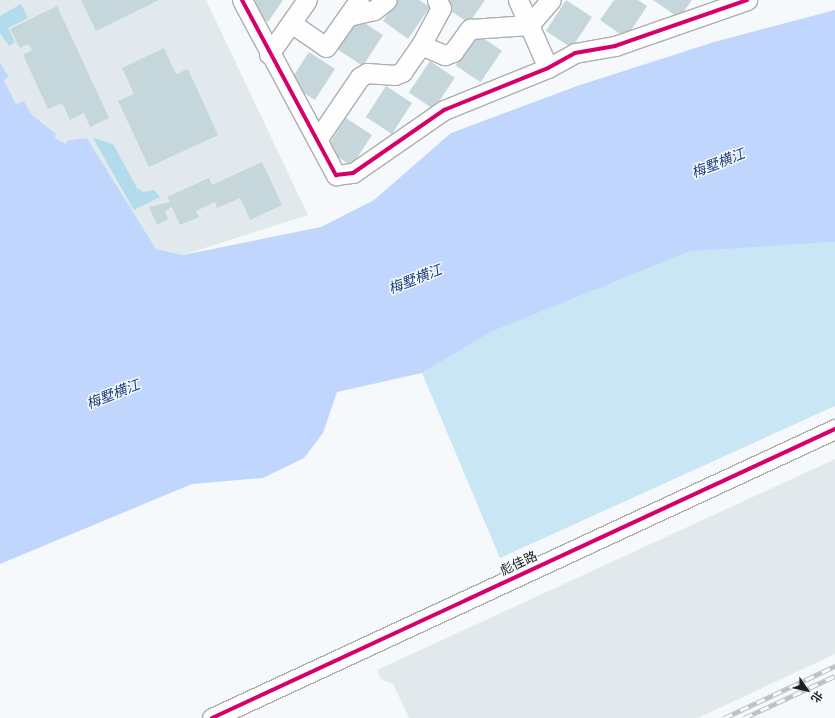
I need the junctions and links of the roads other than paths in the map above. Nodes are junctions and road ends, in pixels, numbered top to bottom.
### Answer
1 (242, 0) edge
2 (307, 0) edge
3 (359, 0) edge
4 (387, 0) edge
5 (437, 0) edge
6 (518, 0) edge
7 (551, 0) edge
8 (747, 0) edge
9 (348, 16) junction
10 (291, 23) junction
11 (529, 25) junction
12 (421, 46) junction
13 (269, 54) junction
14 (548, 68) junction
15 (317, 140) junction
16 (835, 428) edge
17 (212, 718) edge

1 - 13 street
2 - 10 street
3 - 9 street
4 - 9 street
5 - 12 street
6 - 11 street
7 - 11 street
8 - 14 street
9 - 10 street
10 - 13 street
11 - 12 street
11 - 14 street
12 - 15 street
13 - 15 street
14 - 15 street
16 - 17 street, 彪佳路

